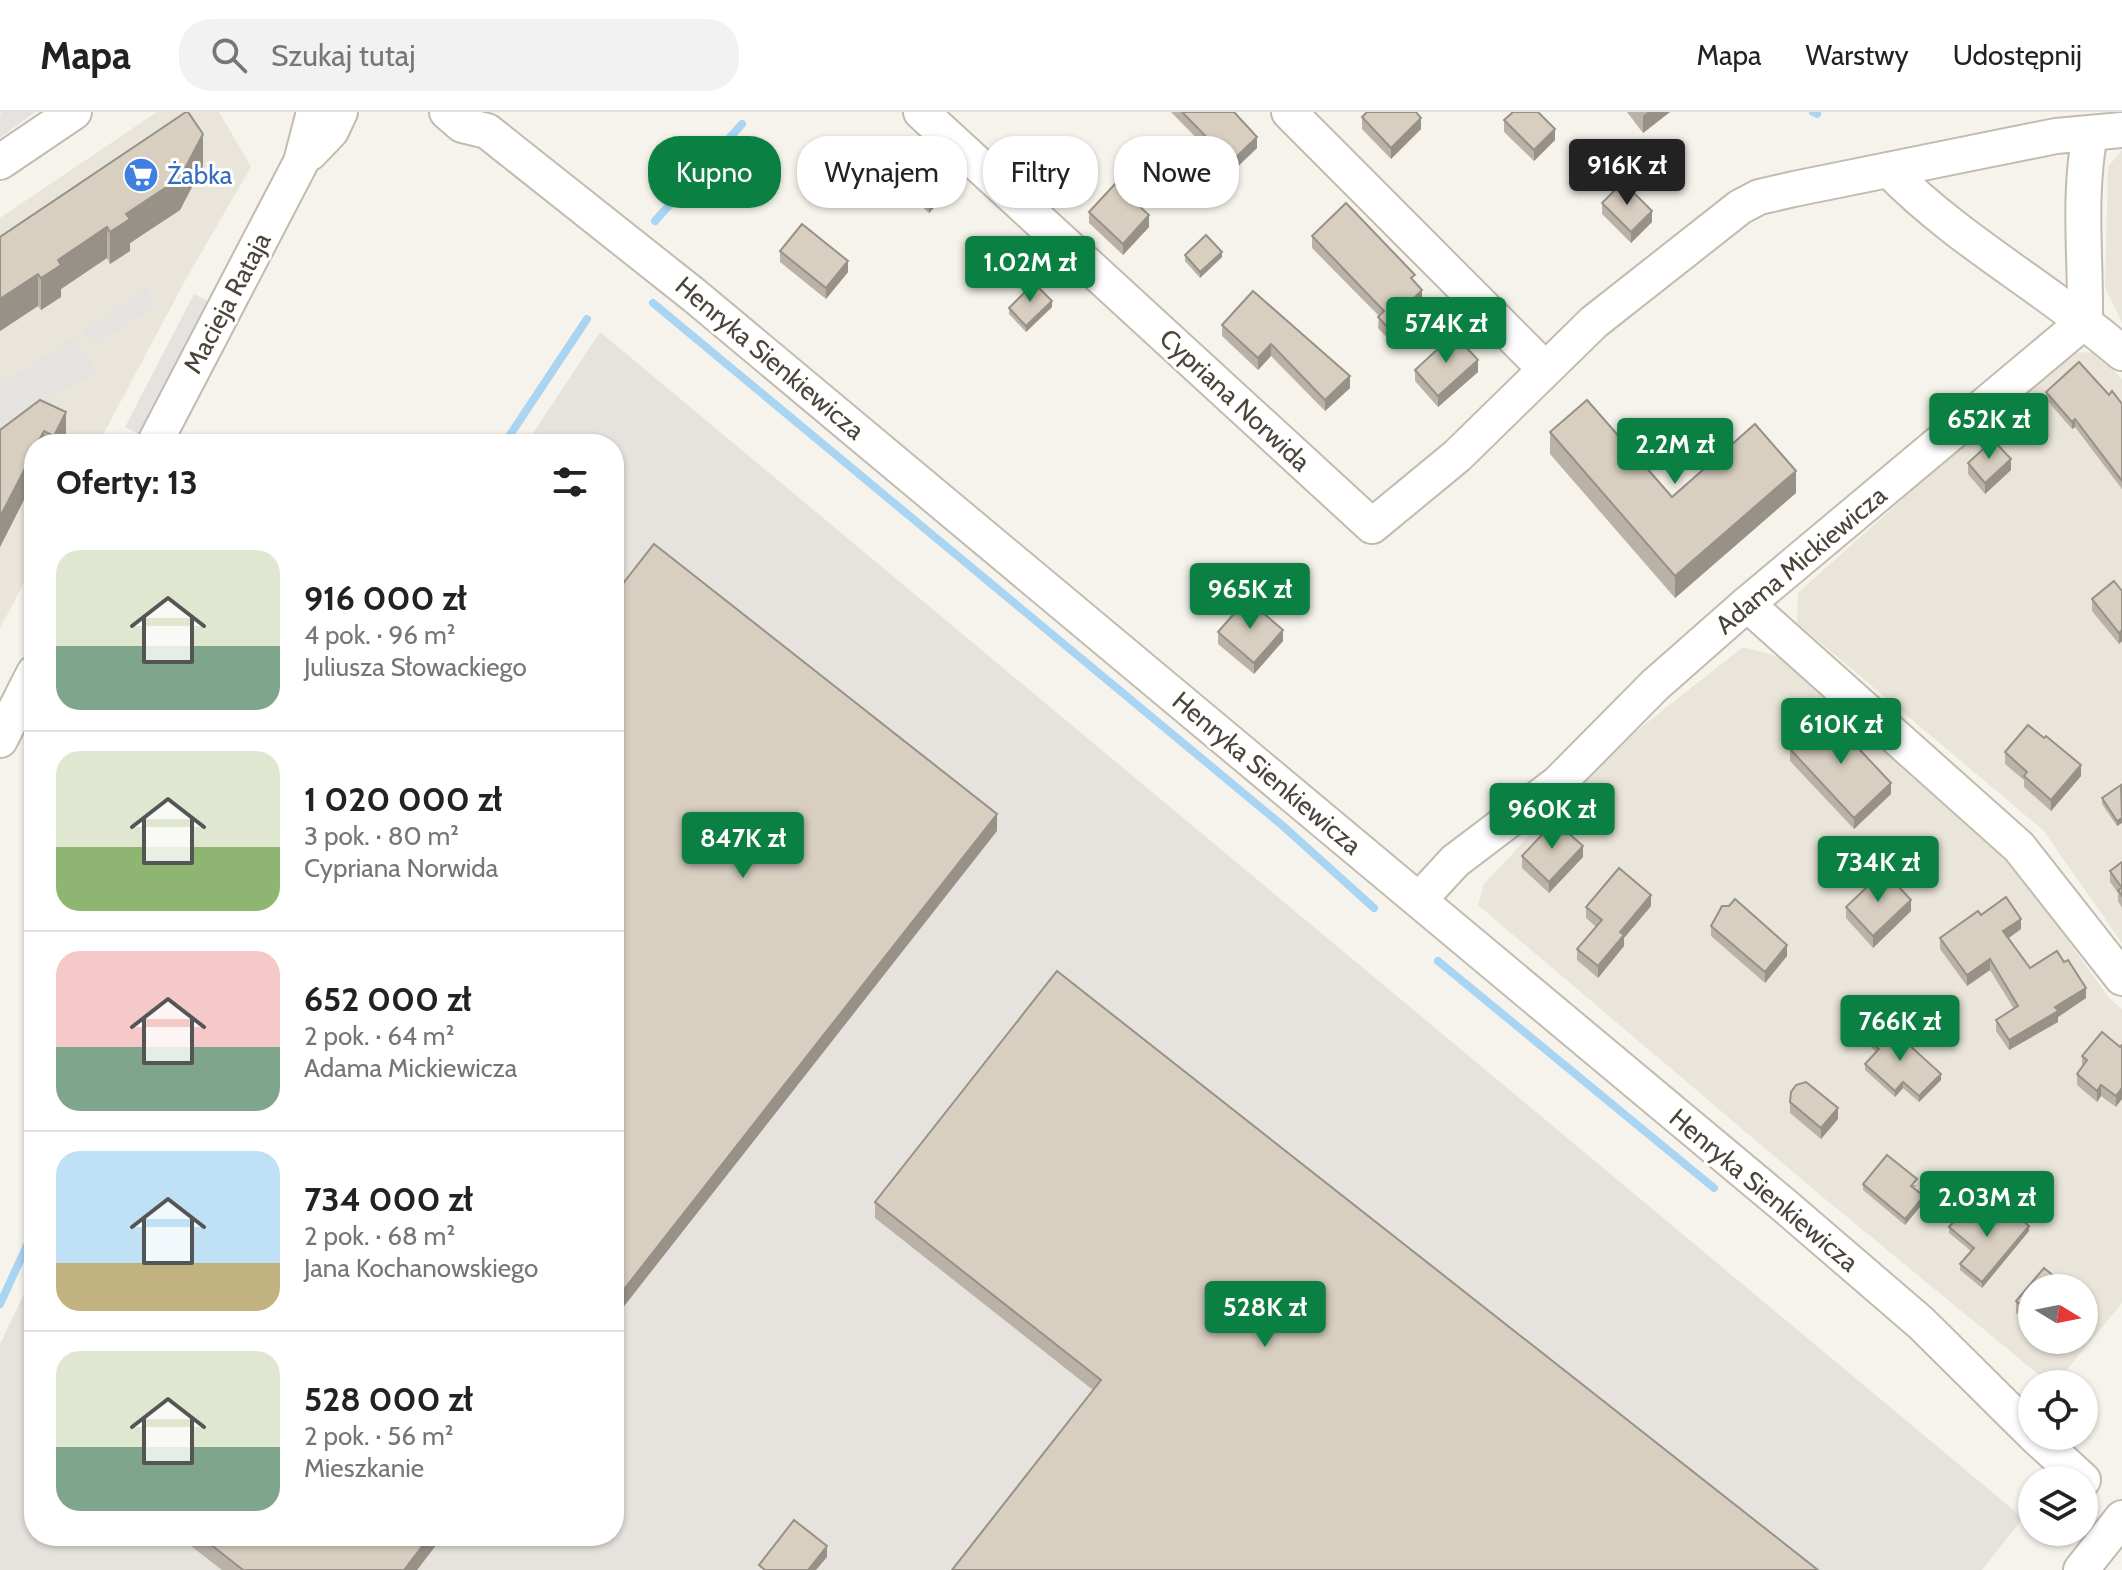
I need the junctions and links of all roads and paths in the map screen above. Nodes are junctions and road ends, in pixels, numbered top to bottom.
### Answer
1 (74, 112) edge
2 (314, 112) edge
3 (340, 112) edge
4 (447, 112) edge
5 (921, 112) edge
6 (1289, 112) edge
7 (482, 122) edge
8 (2106, 132) edge
9 (0, 162) edge
10 (301, 162) junction
11 (1889, 170) junction
12 (2085, 321) junction
13 (2122, 353) edge
14 (1544, 368) junction
15 (159, 434) edge
16 (1747, 604) junction
17 (24, 693) edge
18 (0, 740) edge
19 (1419, 900) junction
20 (2122, 978) edge
21 (2018, 1420) edge
22 (2050, 1450) edge
23 (2068, 1466) edge
24 (2098, 1492) edge
25 (2122, 1512) edge
26 (2122, 1518) edge
27 (2081, 1570) edge

1 - 9 street
2 - 10 street, Macieja Rataja
3 - 10 street, Macieja Rataja
4 - 7 street, Henryka Sienkiewicza
5 - 14 street, Cypriana Norwida
6 - 14 street
7 - 19 street, Henryka Sienkiewicza
8 - 11 street
8 - 12 street
10 - 15 street, Macieja Rataja
11 - 12 street
11 - 14 street
12 - 13 street
12 - 16 street, Adama Mickiewicza
16 - 19 street, Adama Mickiewicza
16 - 20 street
17 - 18 street
19 - 21 street, Henryka Sienkiewicza
22 - 23 street, Henryka Sienkiewicza
24 - 25 street, Henryka Sienkiewicza
26 - 27 street

